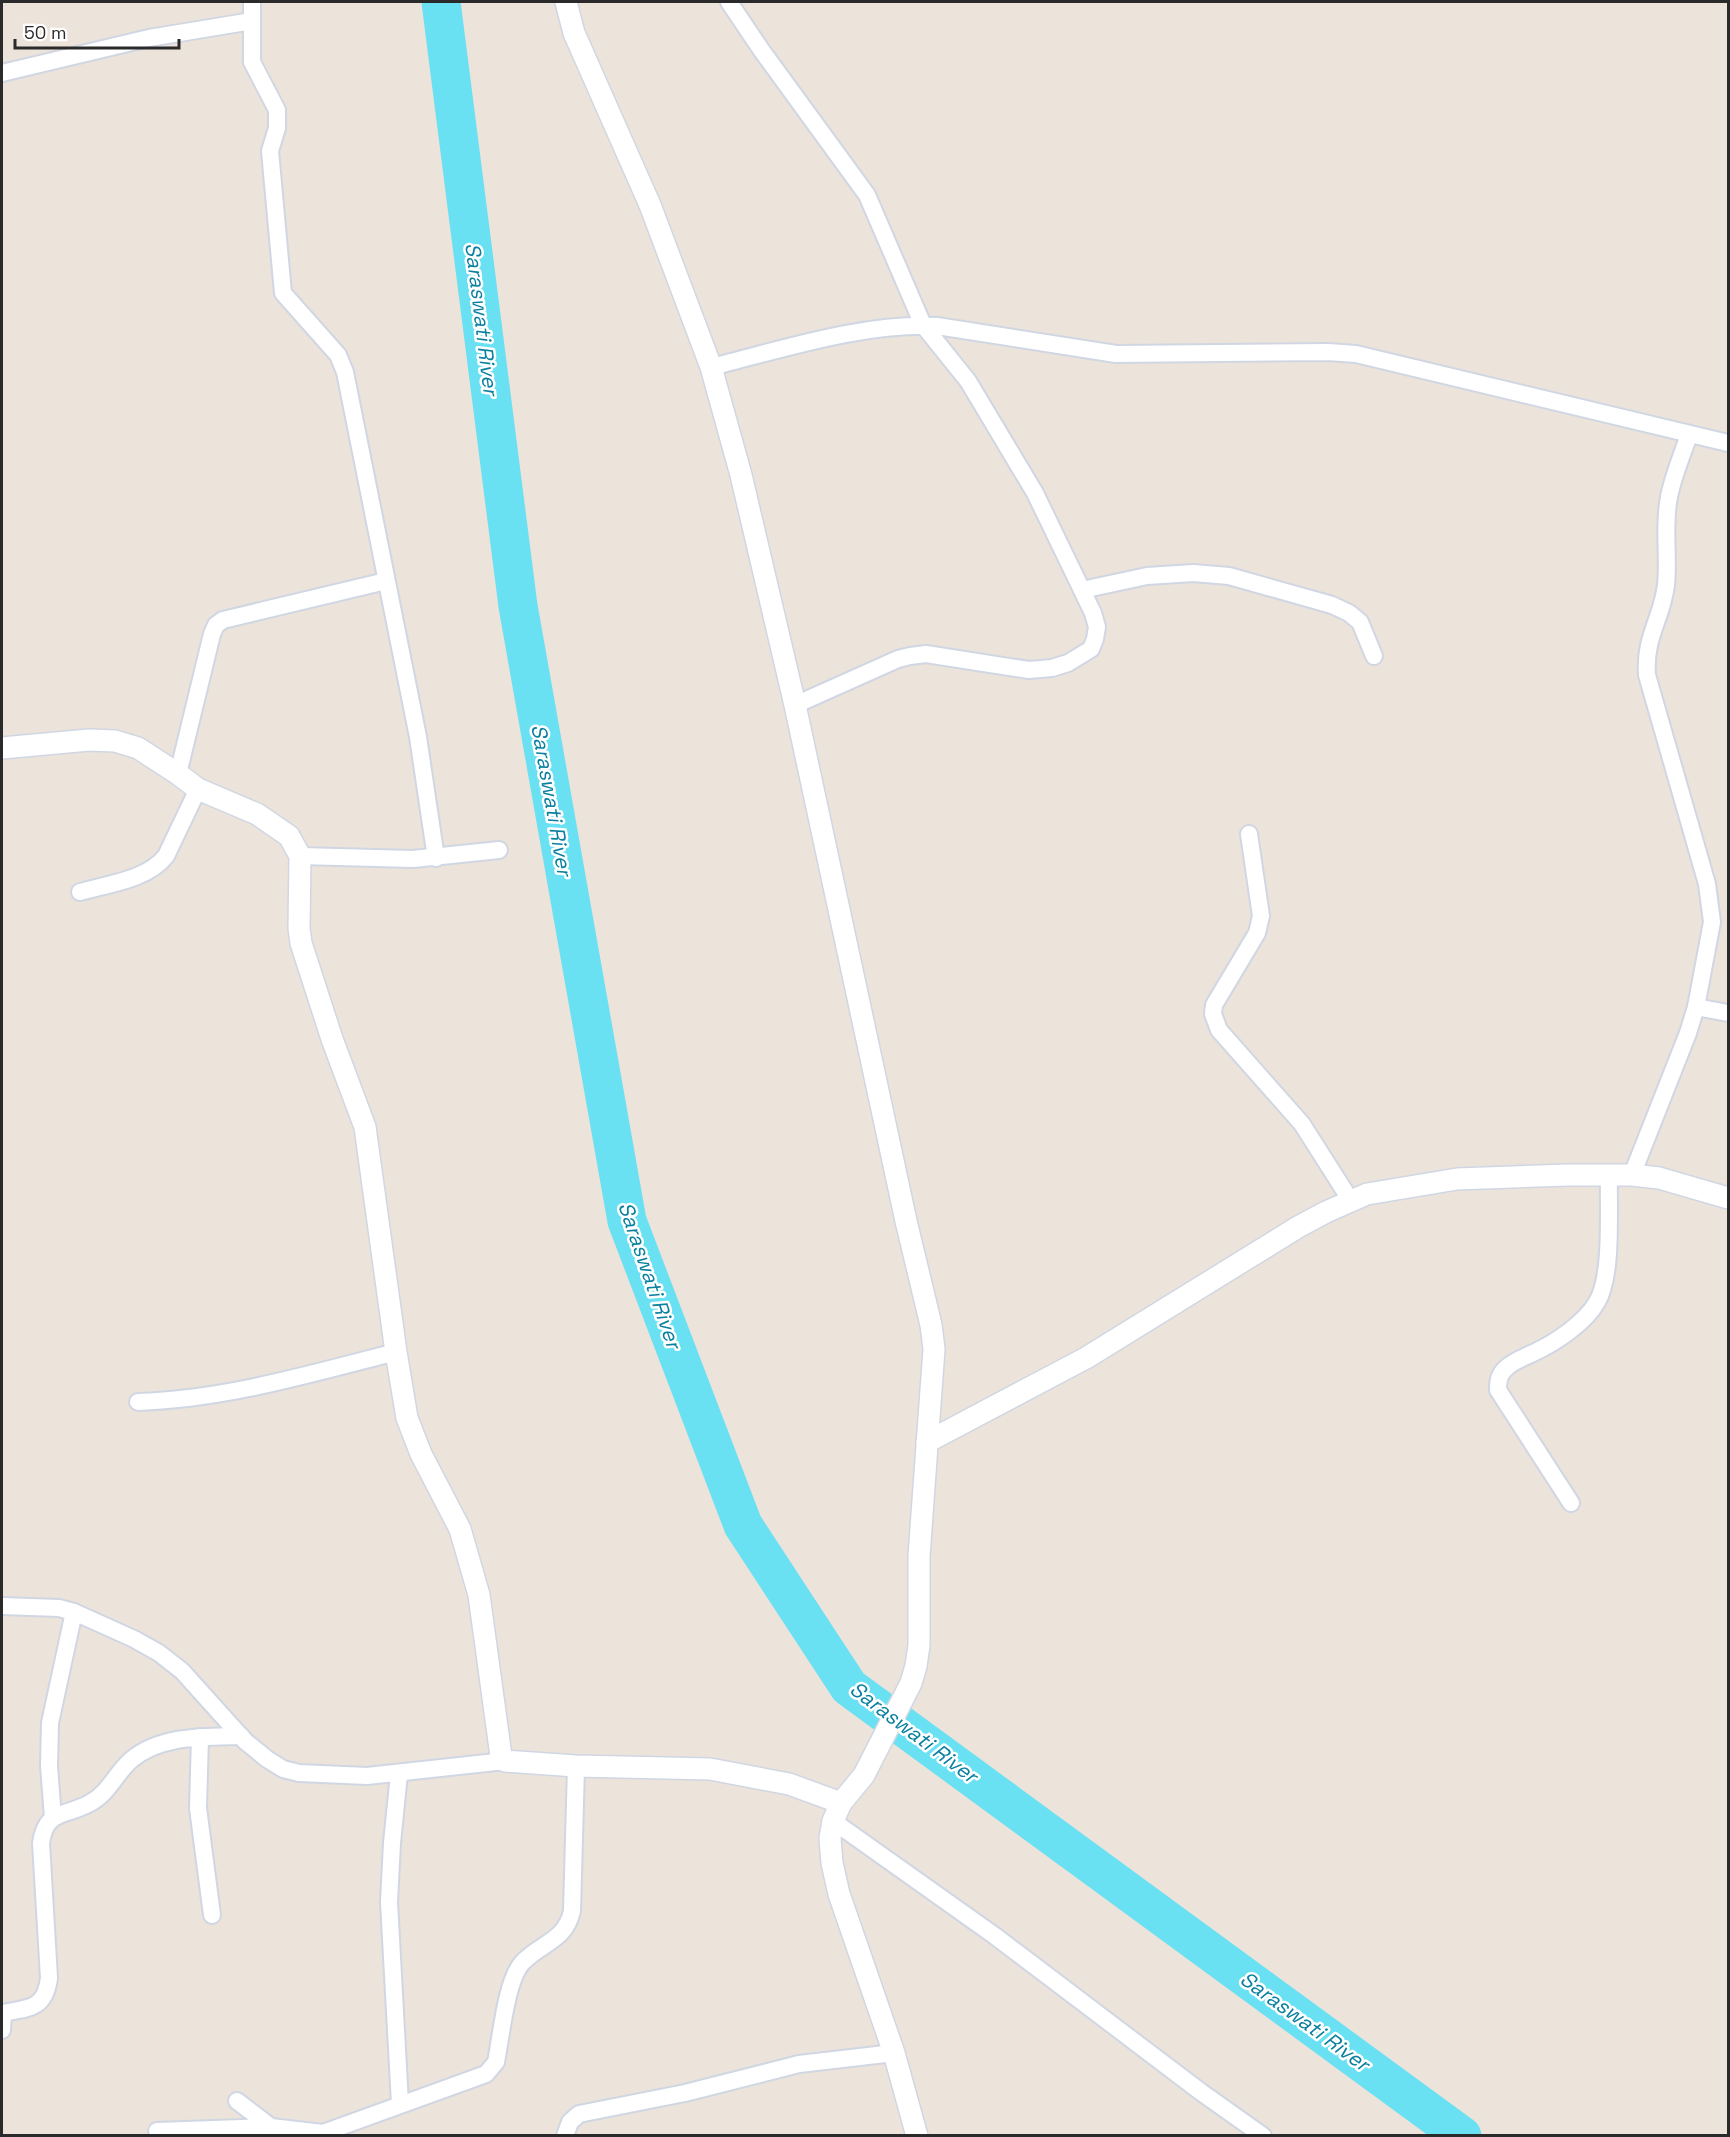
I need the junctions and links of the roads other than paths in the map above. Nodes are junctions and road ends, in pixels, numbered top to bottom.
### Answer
1 (252, 2) edge
2 (566, 2) edge
3 (729, 2) edge
4 (252, 21) junction
5 (2, 74) edge
6 (923, 325) junction
7 (711, 368) junction
8 (1689, 435) junction
9 (1728, 443) edge
10 (386, 581) junction
11 (1082, 590) junction
12 (1374, 656) dead end
13 (795, 705) junction
14 (2, 748) edge
15 (178, 774) junction
16 (198, 789) junction
17 (1249, 834) dead end
18 (499, 850) dead end
19 (300, 856) junction
20 (436, 858) junction
21 (80, 892) dead end
22 (1696, 1007) junction
23 (1728, 1013) edge
24 (1609, 1175) junction
25 (1632, 1175) junction
26 (1728, 1198) edge
27 (1351, 1201) junction
28 (396, 1352) junction
29 (138, 1402) dead end
30 (927, 1442) junction
31 (1571, 1503) dead end
32 (2, 1605) edge
33 (74, 1611) junction
34 (241, 1736) junction
35 (200, 1737) junction
36 (505, 1761) junction
37 (576, 1766) junction
38 (399, 1774) junction
39 (837, 1812) junction
40 (53, 1818) junction
41 (212, 1915) dead end
42 (2, 2013) edge
43 (2, 2030) edge
44 (894, 2053) junction
45 (237, 2101) dead end
46 (400, 2104) junction
47 (271, 2127) junction
48 (157, 2131) dead end
49 (565, 2136) edge
50 (917, 2136) edge
51 (1263, 2136) edge

1 - 4 street
2 - 7 street
3 - 6 street
4 - 5 street
4 - 10 street
6 - 7 street
6 - 8 street
6 - 11 street
7 - 13 street
8 - 9 street
8 - 22 street
10 - 15 street
10 - 20 street
11 - 12 street
11 - 13 street
13 - 30 street
14 - 15 street
15 - 16 street
16 - 19 street
16 - 21 street
17 - 27 street
18 - 20 street
19 - 20 street
19 - 28 street
22 - 23 street
22 - 25 street
24 - 25 street
24 - 27 street
24 - 31 street
25 - 26 street
27 - 30 street
28 - 29 street
28 - 36 street
30 - 39 street
32 - 33 street
33 - 34 street
33 - 40 street
34 - 35 street
34 - 38 street
35 - 40 street
35 - 41 street
36 - 37 street
36 - 38 street
37 - 39 street
37 - 46 street
38 - 46 street
39 - 44 street
39 - 51 street
40 - 42 street
42 - 43 street
44 - 49 street
44 - 50 street
45 - 47 street
46 - 47 street
47 - 48 street

